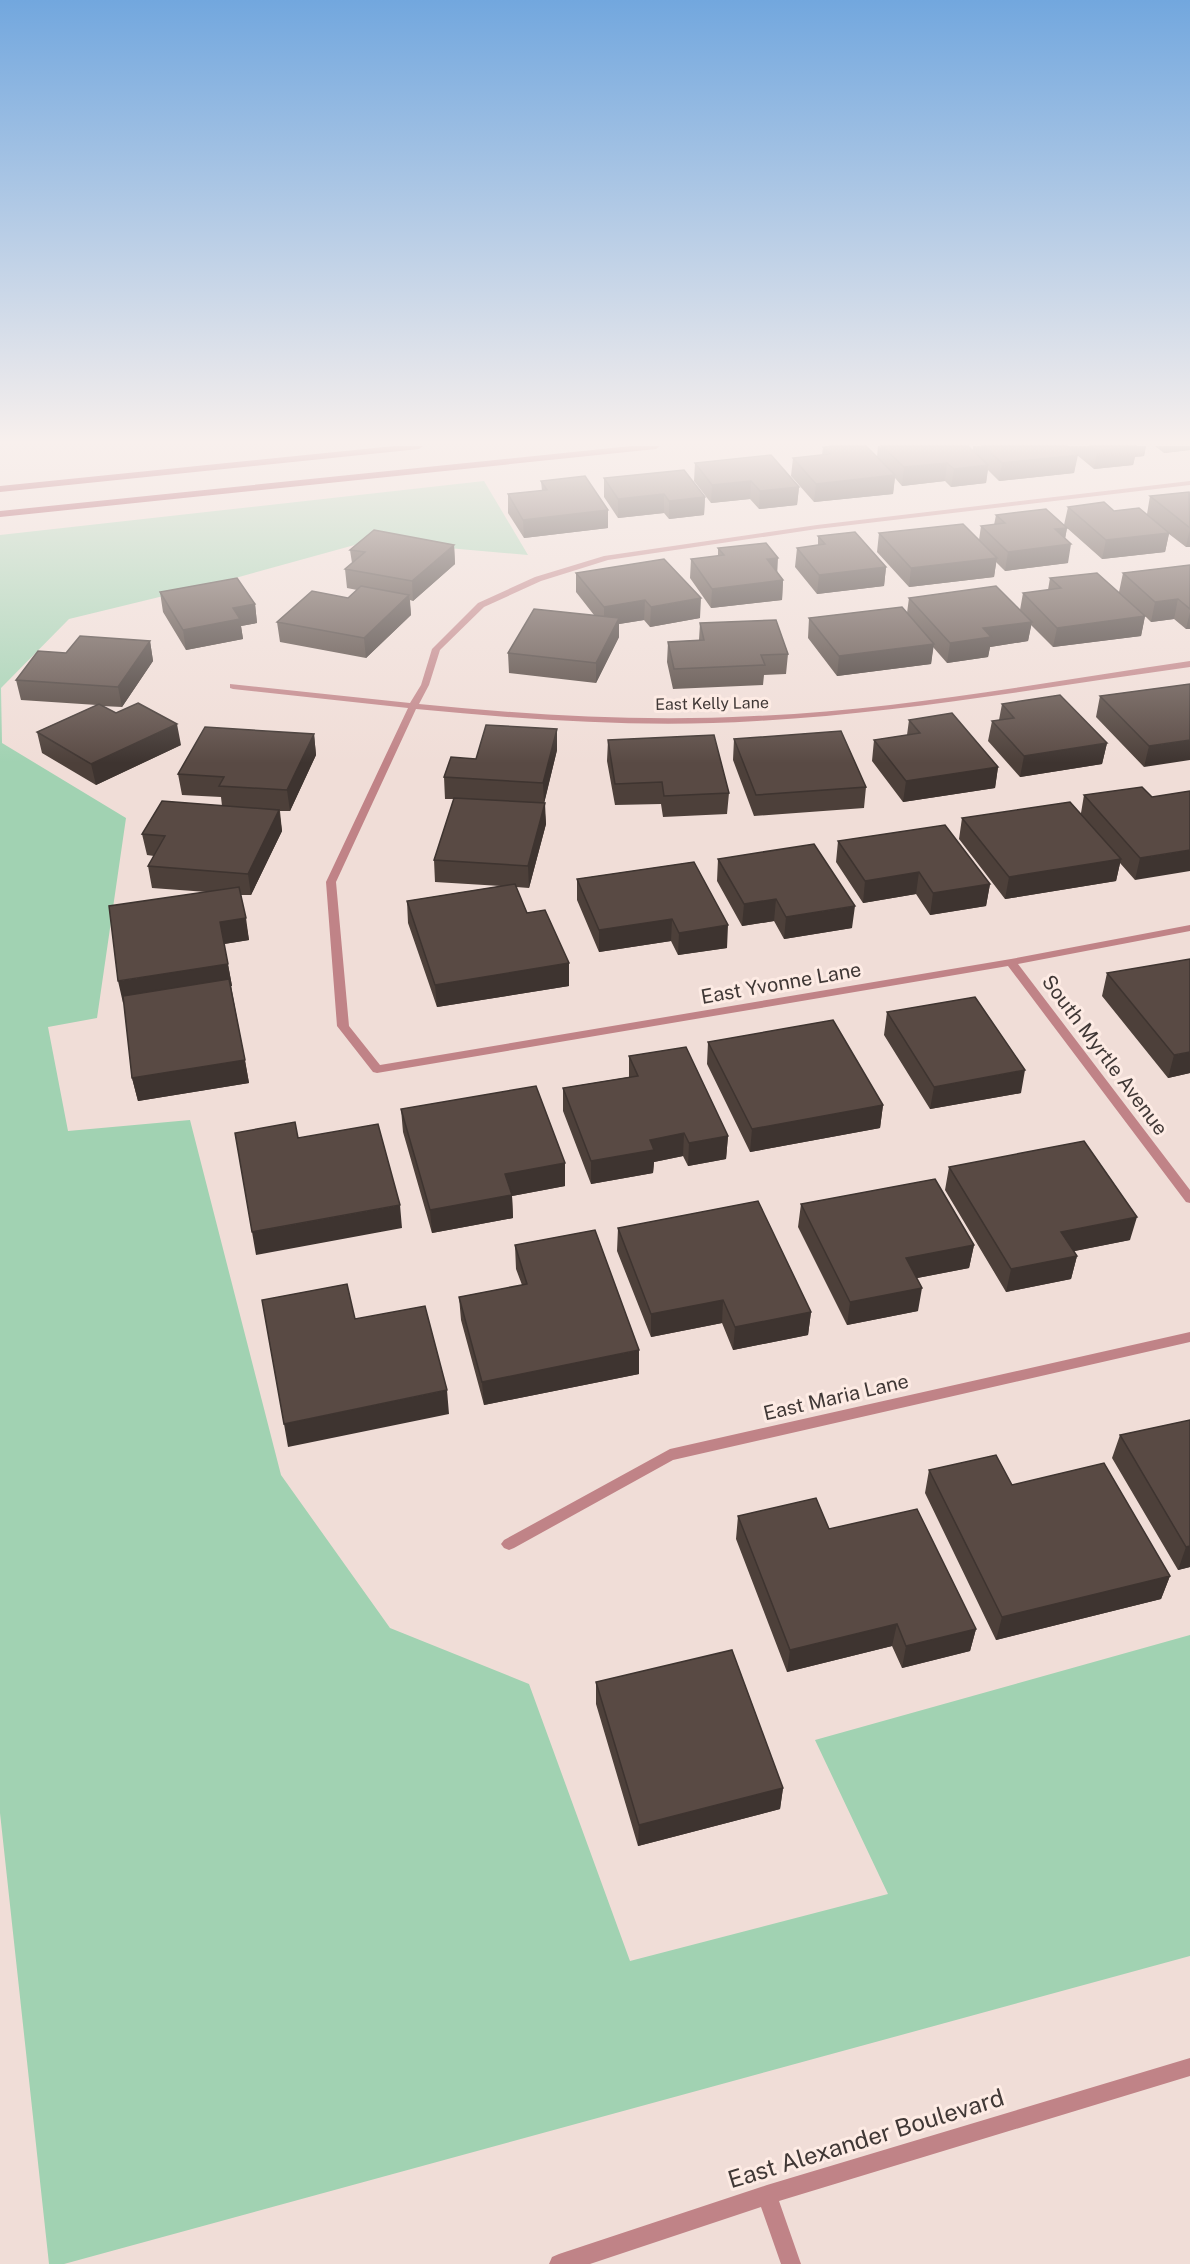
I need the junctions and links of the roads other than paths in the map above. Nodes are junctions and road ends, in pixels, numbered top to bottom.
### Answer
1 (650, 552) edge
2 (1190, 664) edge
3 (233, 686) dead end
4 (413, 706) junction
5 (1190, 928) edge
6 (1011, 962) junction
7 (1190, 1199) edge
8 (1190, 1337) edge
9 (509, 1544) dead end
10 (1190, 2067) edge
11 (767, 2195) junction
12 (559, 2264) edge
13 (791, 2264) edge

1 - 4 street
2 - 4 street, East Kelly Lane
3 - 4 street, East Kelly Lane
4 - 6 street, East Yvonne Lane
5 - 6 street, East Yvonne Lane
6 - 7 street, South Myrtle Avenue
8 - 9 street, East Maria Lane
10 - 11 street, East Alexander Boulevard
11 - 12 street, East Alexander Boulevard
11 - 13 street

